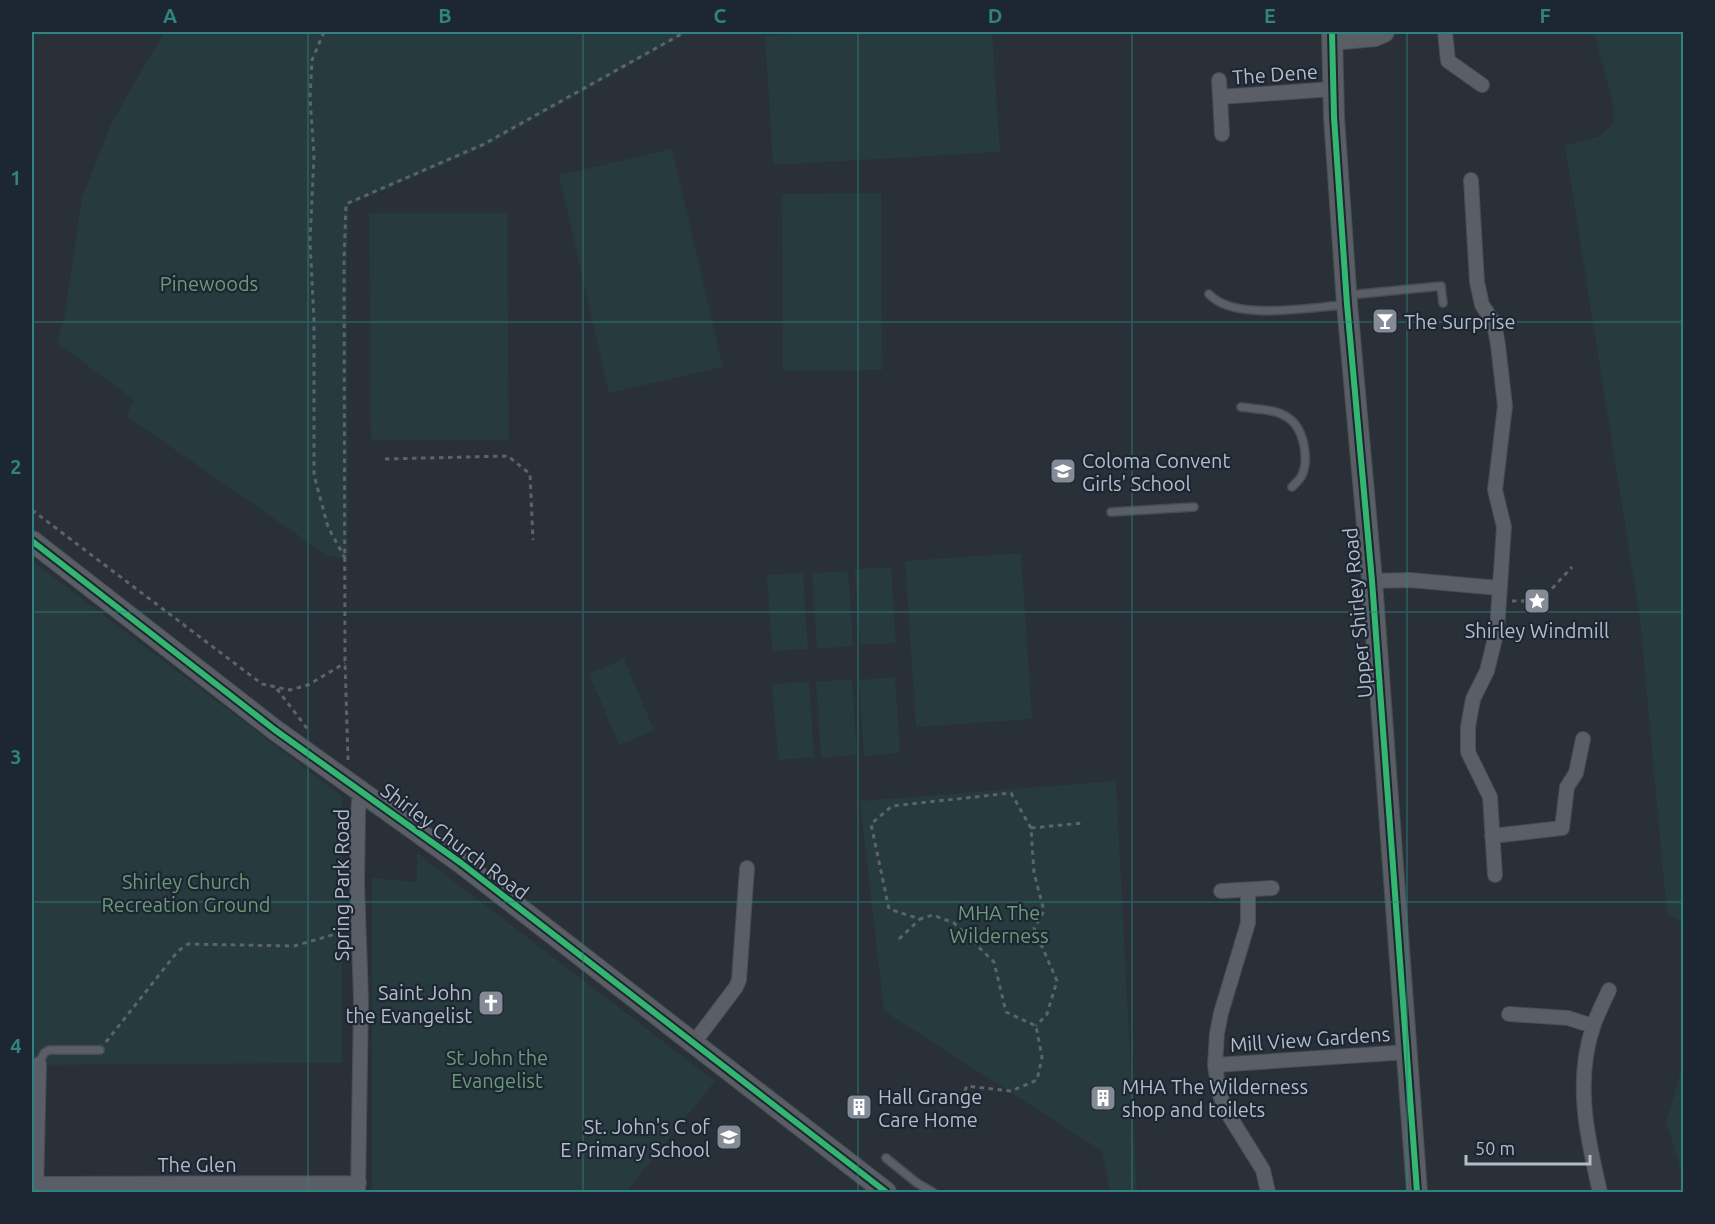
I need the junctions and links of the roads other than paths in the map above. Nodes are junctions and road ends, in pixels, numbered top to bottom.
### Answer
1 (1384, 32) edge
2 (1446, 32) edge
3 (1332, 36) edge
4 (1219, 80) dead end
5 (1482, 85) dead end
6 (1333, 89) junction
7 (1220, 97) junction
8 (1222, 134) dead end
9 (1471, 180) dead end
10 (1209, 294) dead end
11 (1347, 300) junction
12 (1443, 303) dead end
13 (1241, 406) dead end
14 (1292, 488) dead end
15 (1194, 507) dead end
16 (1111, 512) dead end
17 (32, 541) edge
18 (1372, 581) junction
19 (1499, 595) junction
20 (1583, 739) dead end
21 (364, 793) junction
22 (1492, 836) junction
23 (747, 868) dead end
24 (1495, 875) dead end
25 (1272, 888) dead end
26 (1248, 890) junction
27 (1221, 891) dead end
28 (1609, 990) dead end
29 (1509, 1014) dead end
30 (1593, 1026) junction
31 (693, 1044) junction
32 (100, 1050) road end
33 (1407, 1052) junction
34 (39, 1064) joint
35 (1215, 1065) junction
36 (886, 1158) dead end
37 (36, 1188) edge
38 (359, 1188) edge
39 (886, 1192) edge
40 (933, 1192) edge
41 (1268, 1192) edge
42 (1417, 1192) edge
43 (1600, 1192) edge

1 - 3 street
2 - 5 street
3 - 6 street, Upper Shirley Road
4 - 7 street, The Dene
6 - 7 street, The Dene
6 - 11 street, Upper Shirley Road
7 - 8 street, The Dene
9 - 19 street
10 - 11 lane
11 - 12 lane
11 - 18 street, Upper Shirley Road
13 - 14 lane
15 - 16 lane
17 - 21 street, Shirley Church Road
18 - 19 street
18 - 33 street, Upper Shirley Road
19 - 22 street
20 - 22 street
21 - 31 street, Shirley Church Road
21 - 38 street, Spring Park Road
22 - 24 street
23 - 31 street
25 - 26 street
26 - 27 street
26 - 35 street, Mill View Gardens
28 - 30 street
29 - 30 street
30 - 43 street
31 - 39 street, Shirley Church Road
32 - 34 lane
33 - 35 street, Mill View Gardens
33 - 42 street, Upper Shirley Road
34 - 37 street
35 - 41 street, Mill View Gardens
36 - 40 lane
37 - 38 street, The Glen

